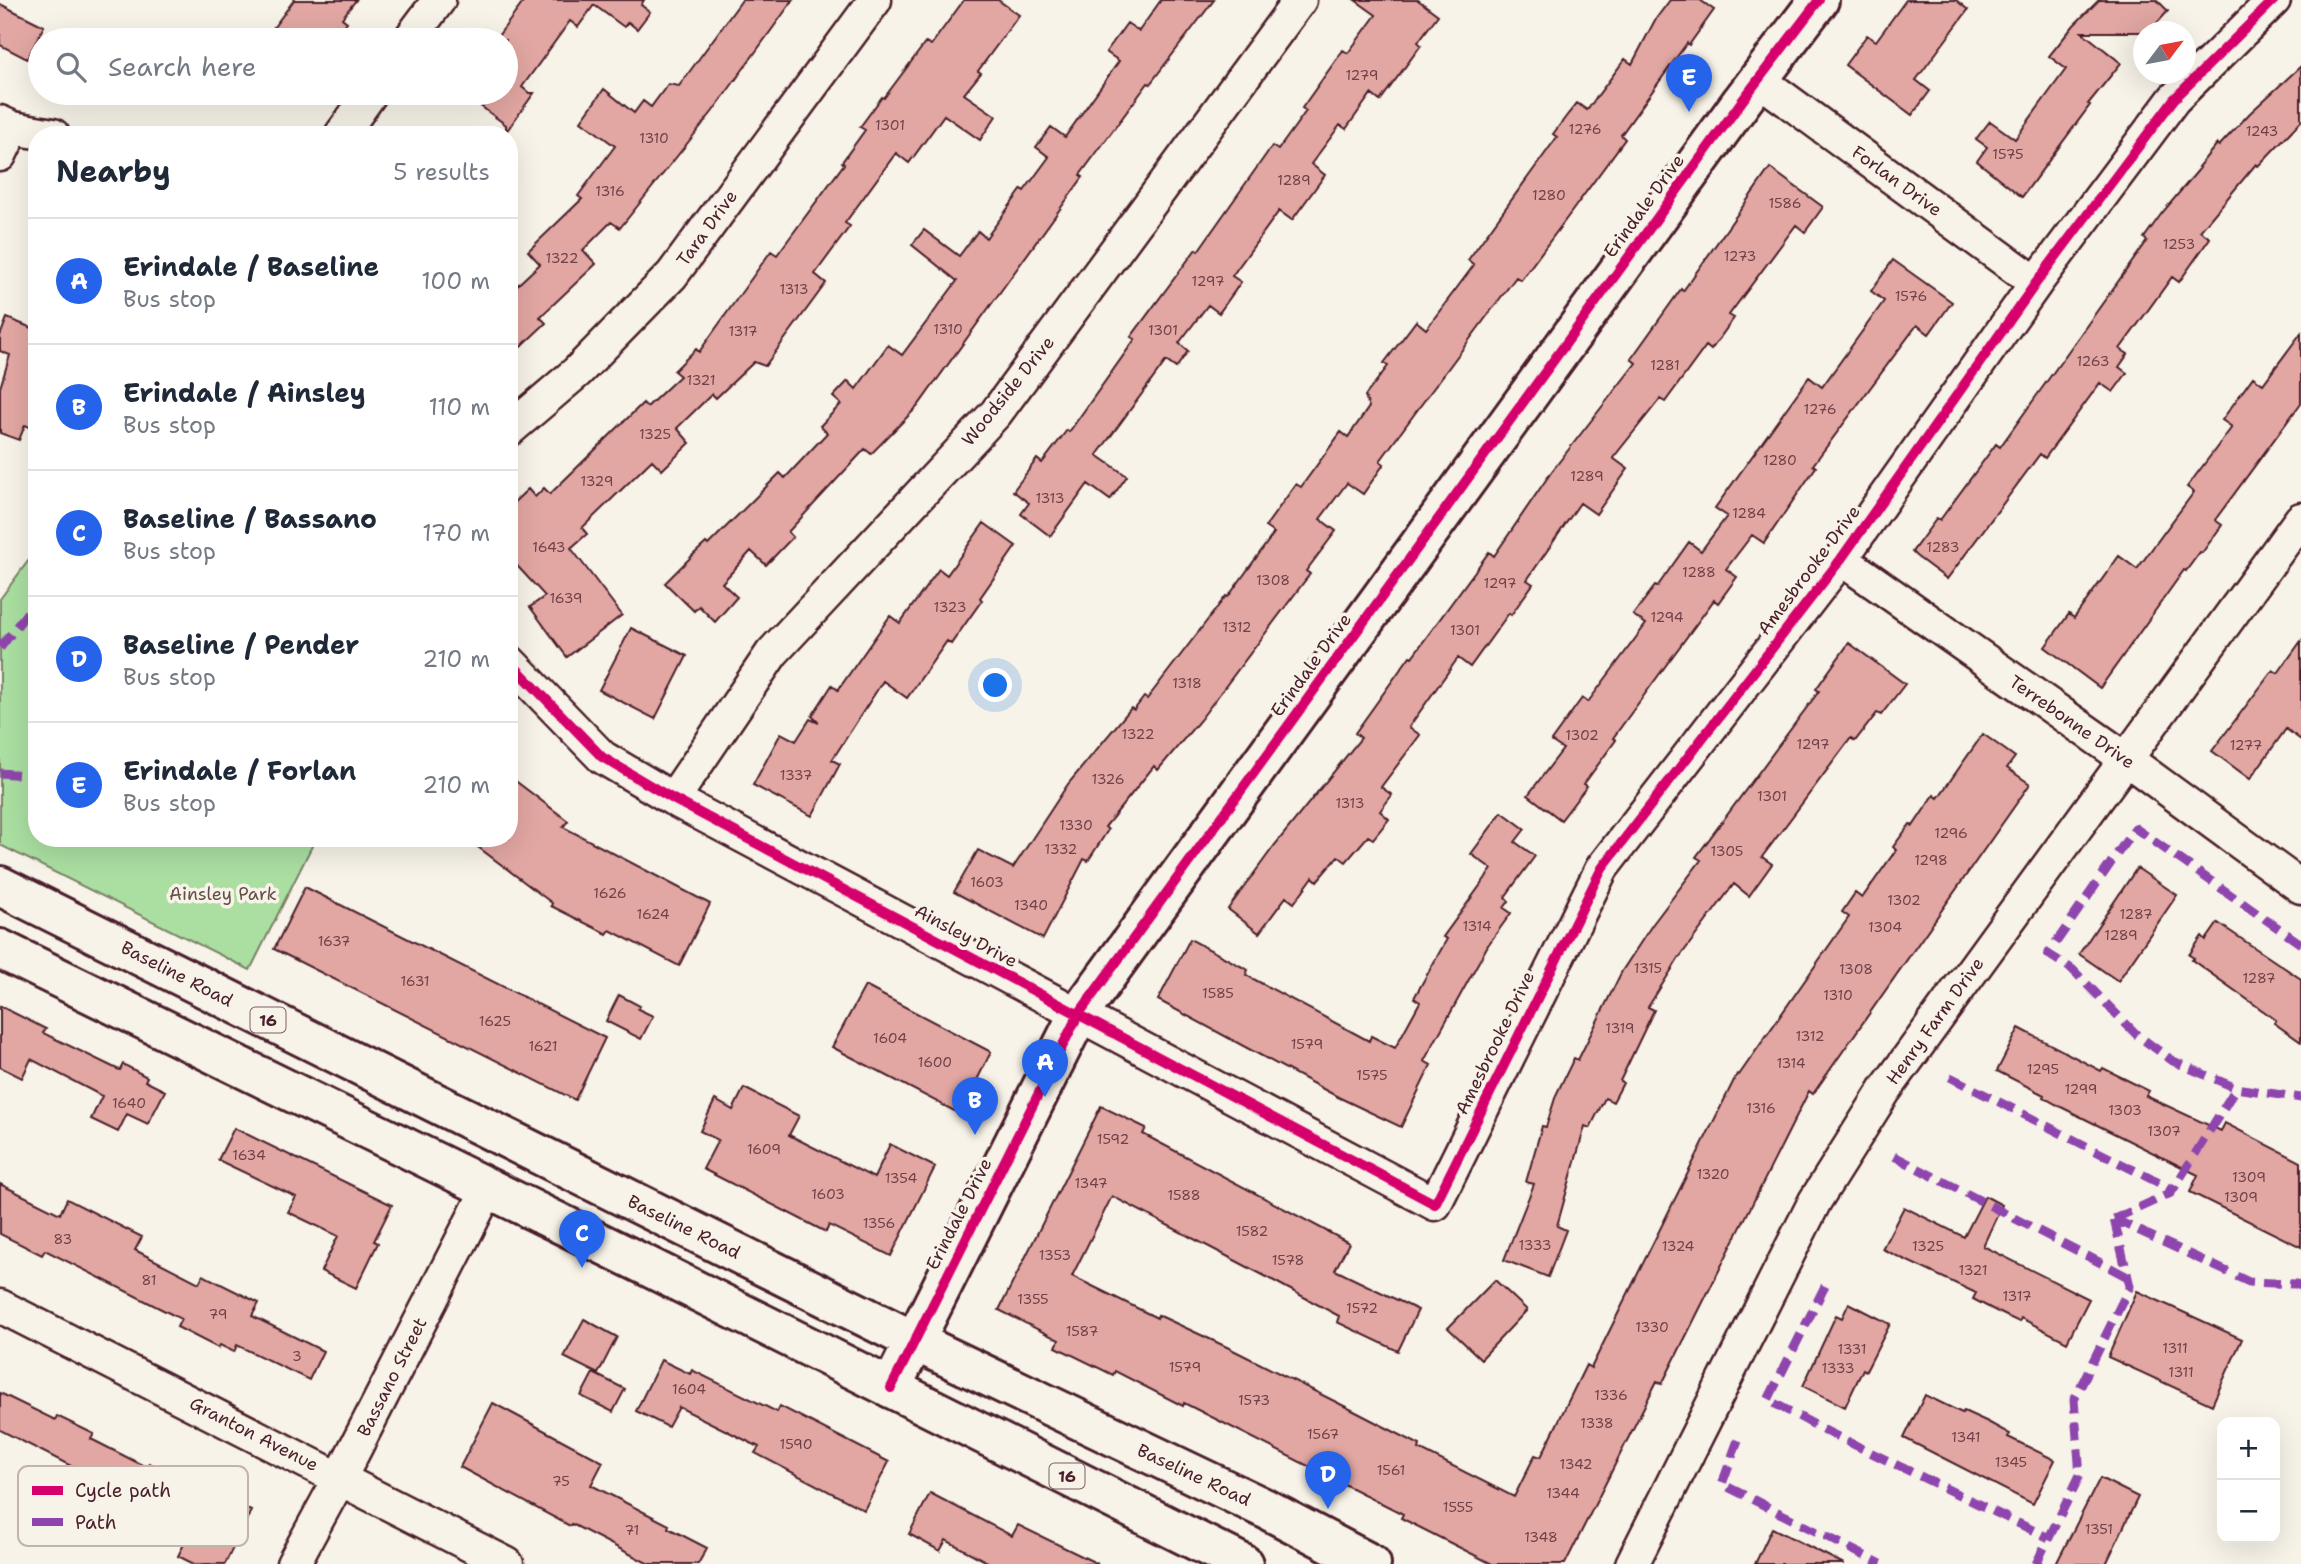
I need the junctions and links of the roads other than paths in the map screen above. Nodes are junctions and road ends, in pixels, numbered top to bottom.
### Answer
1 (439, 0) edge
2 (875, 0) edge
3 (1300, 0) edge
4 (1819, 0) edge
5 (2274, 0) edge
6 (418, 28) edge
7 (1758, 79) junction
8 (362, 105) edge
9 (347, 126) edge
10 (4, 135) edge
11 (28, 135) edge
12 (2036, 283) junction
13 (518, 422) edge
14 (2301, 519) edge
15 (1841, 559) junction
16 (518, 670) edge
17 (2126, 759) junction
18 (673, 799) junction
19 (0, 886) edge
20 (2301, 887) edge
21 (0, 949) edge
22 (1078, 1015) junction
23 (488, 1189) junction
24 (1435, 1203) joint
25 (0, 1306) edge
26 (916, 1342) junction
27 (891, 1388) junction
28 (340, 1478) junction
29 (293, 1564) edge
30 (506, 1564) edge
31 (1243, 1564) edge
32 (1371, 1564) edge
33 (1632, 1564) edge

1 - 6 street
2 - 13 street, Tara Drive
3 - 18 street, Woodside Drive
4 - 7 main road, Erindale Drive
5 - 12 street, Amesbrooke Drive
7 - 12 street, Forlan Drive
7 - 22 main road, Erindale Drive
8 - 9 street
10 - 11 street
12 - 15 street, Amesbrooke Drive
14 - 17 street, Henry Farm Drive
15 - 17 street, Terrebonne Drive
15 - 24 street, Amesbrooke Drive
16 - 18 street, Ainsley Drive
17 - 20 street, Terrebonne Drive
17 - 33 street, Henry Farm Drive
18 - 22 street, Ainsley Drive
19 - 26 main road, Baseline Road / 16
21 - 23 main road, 16
22 - 24 street, Ainsley Drive
22 - 26 main road, Erindale Drive
23 - 27 main road, 16
23 - 28 street, Bassano Street
25 - 28 street, Granton Avenue
26 - 27 main road, Erindale Drive
26 - 32 main road, Baseline Road / 16
27 - 31 main road, 16
28 - 29 street, Bassano Street
28 - 30 street, Granton Avenue

